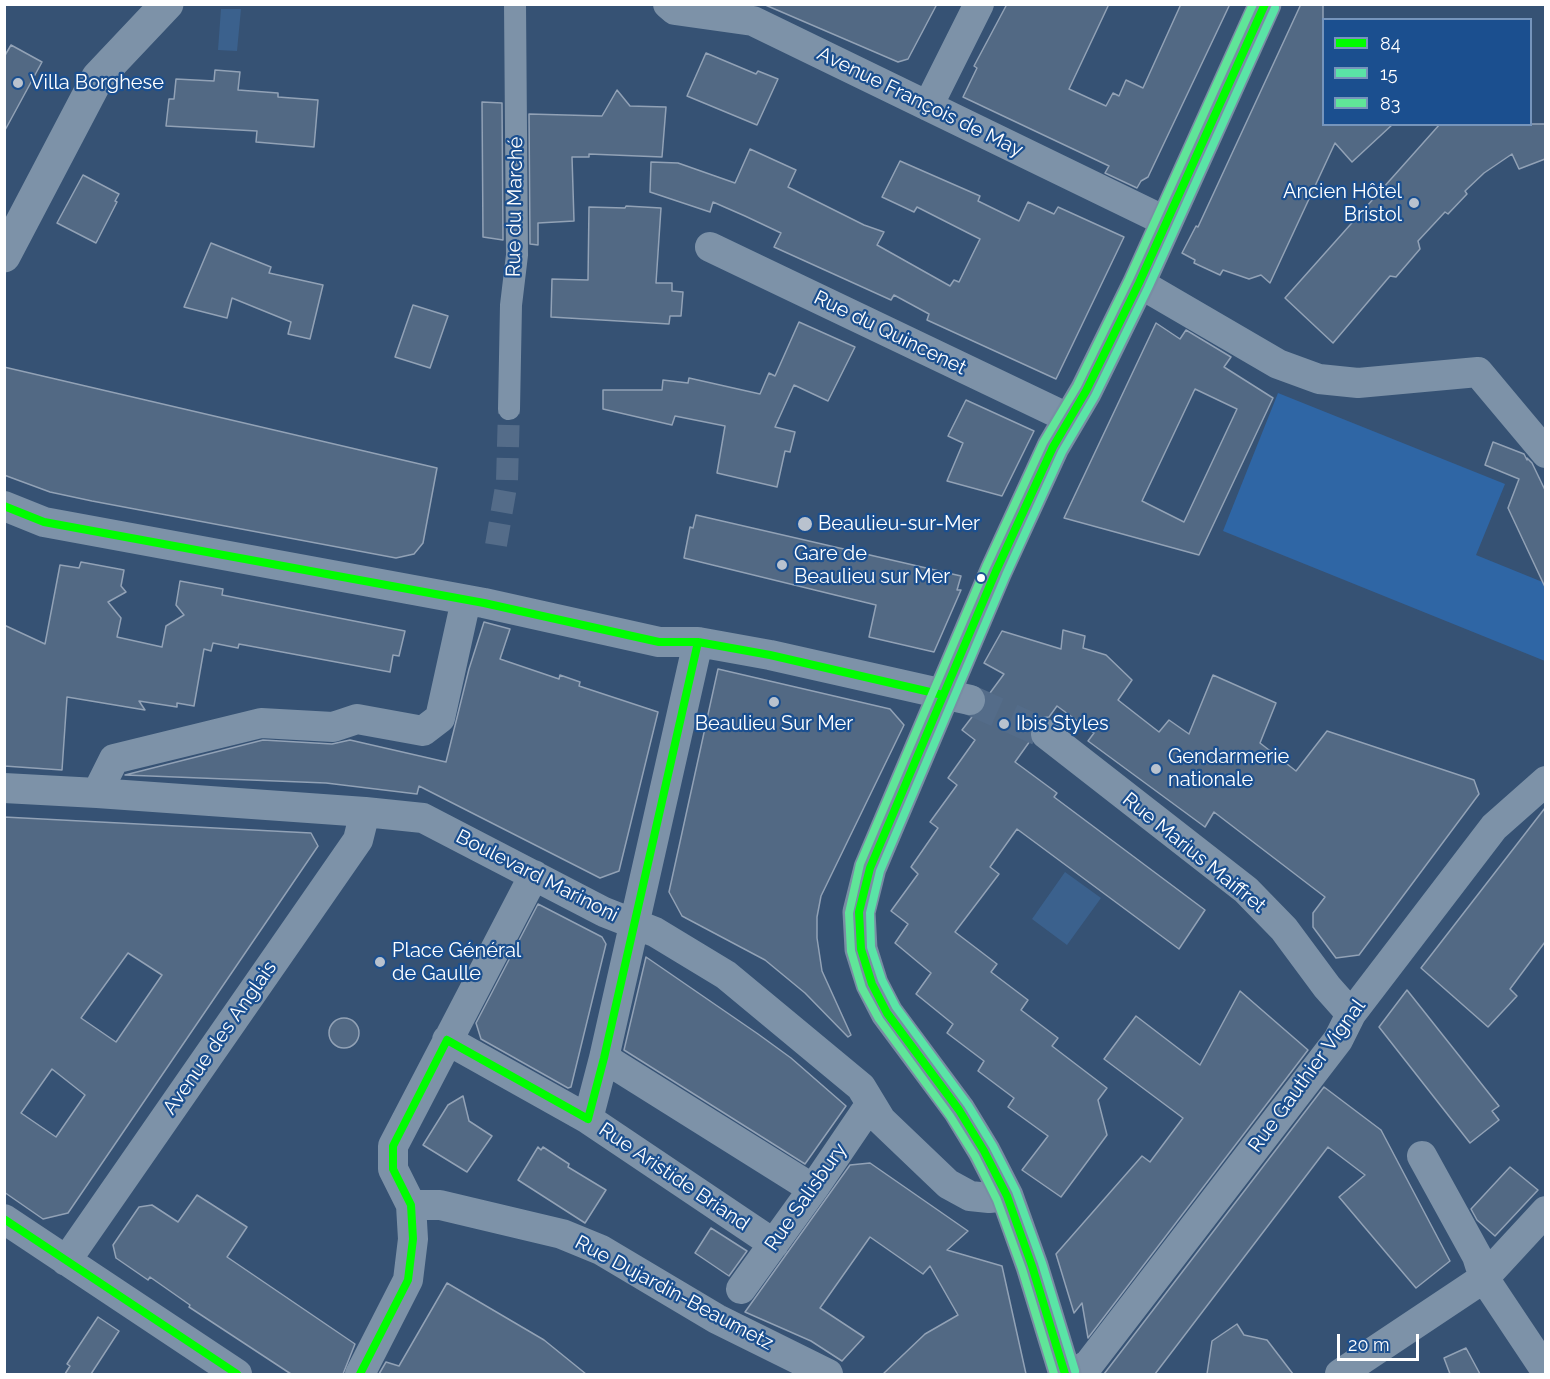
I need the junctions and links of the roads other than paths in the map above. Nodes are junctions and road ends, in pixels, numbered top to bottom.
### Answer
1 (167, 4) edge
2 (515, 4) edge
3 (668, 4) edge
4 (979, 4) edge
5 (1265, 4) edge
6 (928, 105) junction
7 (1167, 222) junction
8 (710, 246) dead end
9 (4, 256) edge
10 (1139, 284) junction
11 (509, 409) tunnel mouth
12 (1070, 419) junction
13 (1545, 453) edge
14 (4, 506) edge
15 (466, 600) junction
16 (698, 642) junction
17 (956, 698) junction
18 (1046, 734) tunnel mouth
19 (1545, 781) edge
20 (4, 788) edge
21 (97, 793) junction
22 (365, 812) junction
23 (534, 875) junction
24 (633, 923) junction
25 (1351, 1014) junction
26 (447, 1040) junction
27 (604, 1058) junction
28 (870, 1105) junction
29 (588, 1119) junction
30 (1422, 1156) dead end
31 (813, 1189) junction
32 (1007, 1196) junction
33 (411, 1205) junction
34 (1545, 1211) edge
35 (4, 1219) edge
36 (774, 1244) junction
37 (66, 1261) junction
38 (1484, 1278) junction
39 (741, 1289) dead end
40 (1545, 1371) edge
41 (237, 1374) edge
42 (360, 1374) edge
43 (828, 1374) edge
44 (1065, 1374) edge
45 (1073, 1374) edge
46 (1340, 1374) edge

1 - 9 street
2 - 11 street, Rue du Marché
3 - 6 street, Avenue François de May
4 - 6 street
5 - 7 main road
6 - 7 street, Avenue François de May
7 - 10 main road
8 - 12 street, Rue du Quincenet
10 - 12 main road
10 - 13 street
12 - 17 main road
14 - 15 street
15 - 16 street
15 - 21 street
16 - 17 street
16 - 24 street
17 - 32 main road
18 - 25 street, Rue Marius Maiffret
19 - 25 street, Rue Gauthier Vignal
20 - 21 street, Boulevard Marinoni
21 - 22 street, Boulevard Marinoni
22 - 23 street, Boulevard Marinoni
22 - 37 street, Avenue des Anglais
23 - 24 street, Boulevard Marinoni
23 - 26 street
24 - 27 street
24 - 28 street, Boulevard Marinoni
25 - 45 street, Rue Gauthier Vignal
26 - 29 street, Rue Aristide Briand
26 - 33 street
27 - 29 street
27 - 31 street
28 - 31 street, Rue Salisbury
28 - 32 street, Boulevard Marinoni
29 - 36 street, Rue Aristide Briand
30 - 38 street
31 - 36 street, Rue Salisbury
32 - 44 main road
33 - 42 street
33 - 43 street, Rue Dujardin-Beaumetz
34 - 38 street
35 - 37 street
36 - 39 street, Rue Salisbury
37 - 41 street
38 - 40 street
38 - 46 street

